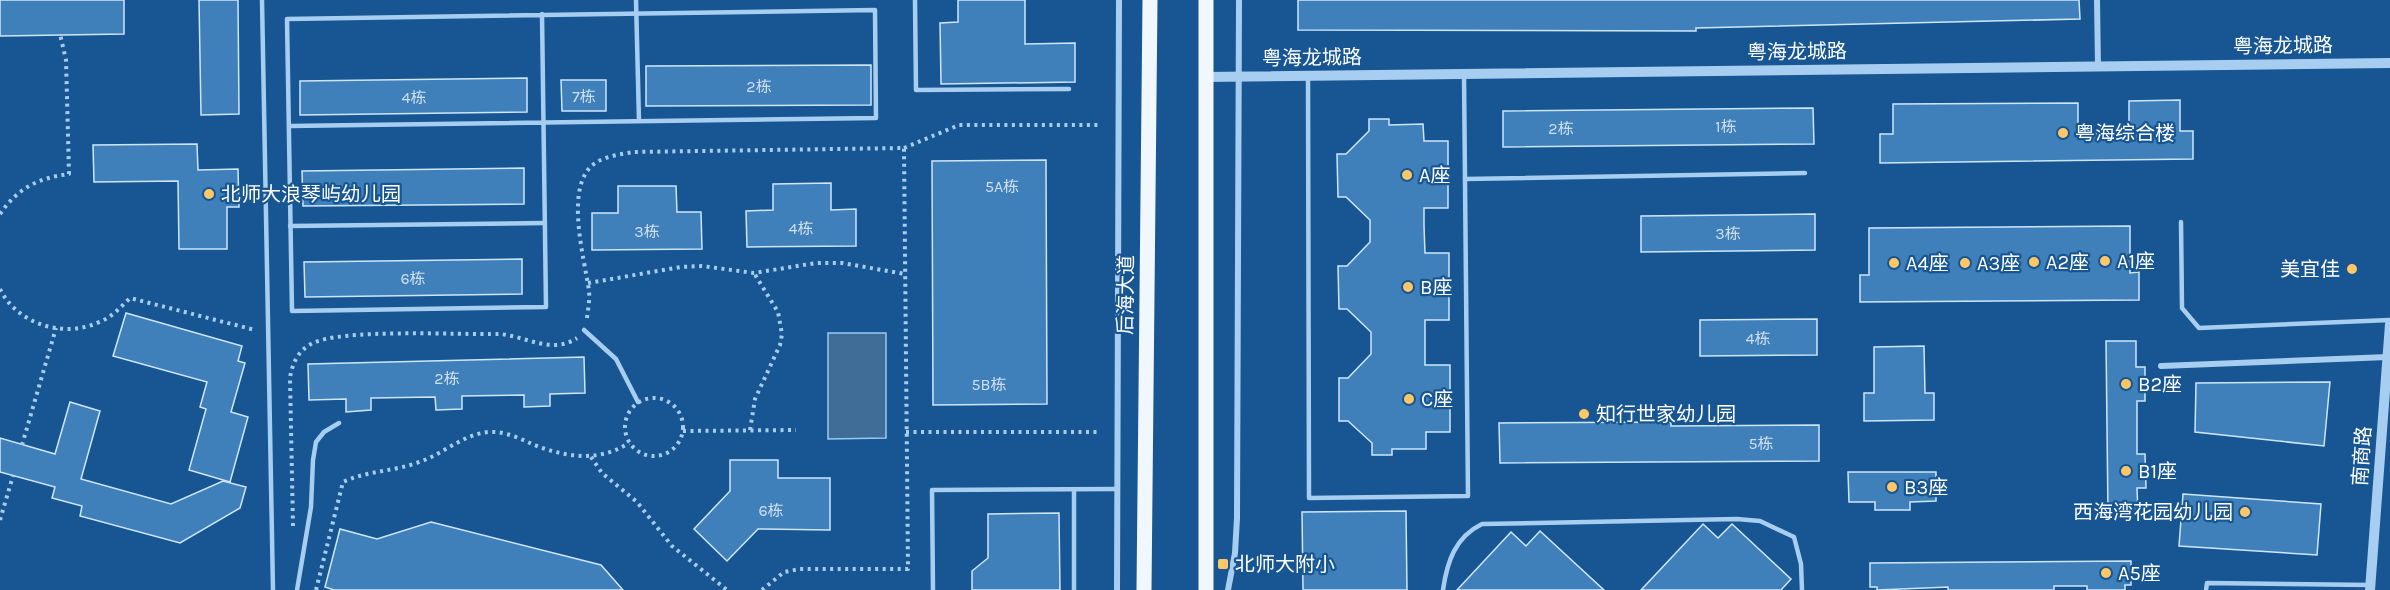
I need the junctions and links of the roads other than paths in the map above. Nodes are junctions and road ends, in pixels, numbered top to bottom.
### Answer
1 (262, 0) edge
2 (636, 0) edge
3 (915, 0) edge
4 (1119, 0) edge
5 (1150, 0) edge
6 (1206, 0) edge
7 (1239, 0) edge
8 (2097, 0) edge
9 (542, 14) junction
10 (636, 14) junction
11 (2390, 63) edge
12 (2098, 67) junction
13 (1464, 74) junction
14 (1239, 76) junction
15 (1308, 76) junction
16 (1205, 77) junction
17 (1069, 89) dead end
18 (639, 121) junction
19 (543, 123) junction
20 (289, 126) junction
21 (1805, 173) dead end
22 (1465, 179) junction
23 (2181, 222) dead end
24 (545, 223) junction
25 (290, 226) junction
26 (2390, 322) edge
27 (584, 330) road end
28 (2388, 357) junction
29 (2161, 366) dead end
30 (2387, 401) edge
31 (638, 402) road end
32 (339, 423) dead end
33 (1117, 489) junction
34 (1074, 490) junction
35 (2340, 587) edge
36 (2370, 587) edge
37 (273, 590) edge
38 (297, 590) edge
39 (933, 590) edge
40 (1074, 590) edge
41 (1117, 590) edge
42 (1144, 590) edge
43 (1206, 590) edge
44 (1228, 590) edge
45 (1443, 590) edge
46 (1802, 590) edge
47 (2206, 590) edge

1 - 37 lane
2 - 10 lane
3 - 17 lane
4 - 33 street
5 - 42 main road, 后海大道
6 - 16 main road
7 - 14 street
8 - 12 street
9 - 10 lane
9 - 19 lane
9 - 20 lane
10 - 18 lane
10 - 18 lane
11 - 12 street, 粤海龙城路
12 - 13 street, 粤海龙城路
13 - 15 street, 粤海龙城路
13 - 22 lane
14 - 15 street, 粤海龙城路
14 - 16 street, 粤海龙城路
14 - 44 street
15 - 22 lane
16 - 43 main road
18 - 19 lane
19 - 20 lane
19 - 24 lane
20 - 25 lane
21 - 22 lane
23 - 26 lane
24 - 25 lane
24 - 25 lane
26 - 28 street, 南商路
27 - 31 lane
28 - 29 street
28 - 30 street, 南商路
30 - 36 street, 南商路
32 - 38 lane
33 - 34 lane
33 - 41 street
34 - 39 lane
34 - 40 lane
35 - 36 lane
35 - 47 lane
45 - 46 lane

